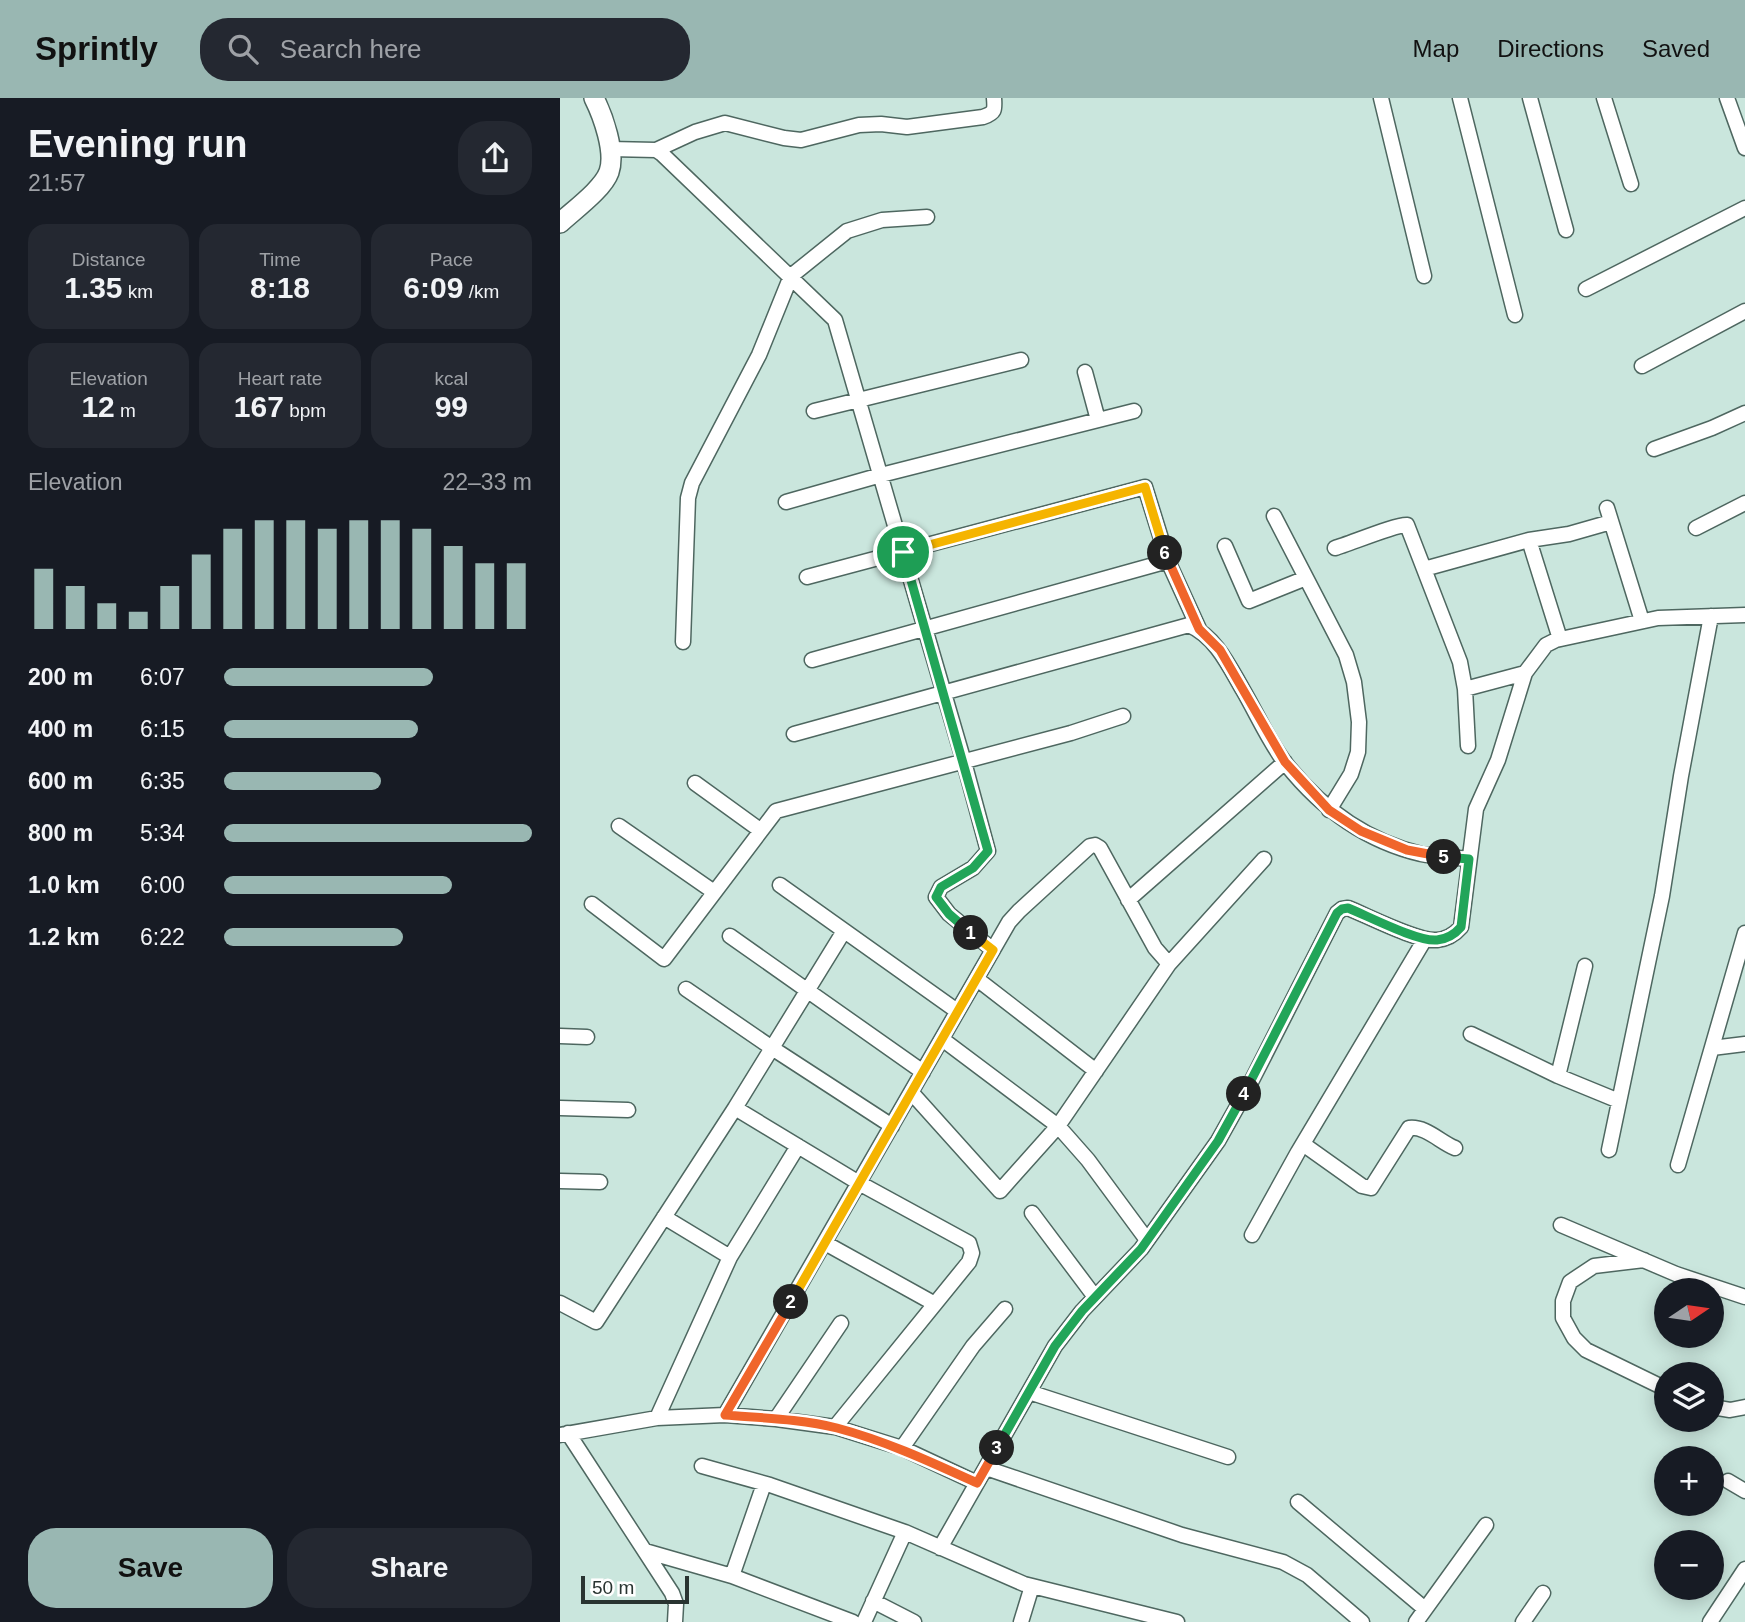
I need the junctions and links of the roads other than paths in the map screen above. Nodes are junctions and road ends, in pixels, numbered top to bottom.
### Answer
1 (594, 98) edge
2 (1381, 98) edge
3 (1460, 98) edge
4 (1530, 98) edge
5 (1604, 98) edge
6 (1727, 98) edge
7 (998, 99) edge
8 (1745, 148) edge
9 (610, 149) junction
10 (656, 150) junction
11 (1631, 184) dead end
12 (1745, 208) edge
13 (927, 217) dead end
14 (560, 223) edge
15 (1566, 230) dead end
16 (791, 276) junction
17 (1424, 276) dead end
18 (1586, 289) dead end
19 (1745, 311) edge
20 (1515, 315) dead end
21 (1021, 360) dead end
22 (1642, 366) dead end
23 (1085, 372) dead end
24 (860, 400) junction
25 (814, 411) dead end
26 (1134, 411) dead end
27 (1745, 413) edge
28 (1098, 420) junction
29 (1654, 449) dead end
30 (881, 475) junction
31 (786, 502) dead end
32 (1745, 503) edge
33 (1274, 516) dead end
34 (1696, 528) dead end
35 (1529, 540) junction
36 (1225, 547) dead end
37 (1335, 548) dead end
38 (903, 552) junction
39 (1168, 561) junction
40 (1424, 569) junction
41 (807, 577) dead end
42 (1306, 578) junction
43 (1745, 615) edge
44 (1711, 616) junction
45 (1642, 621) junction
46 (926, 628) junction
47 (1199, 629) junction
48 (1560, 639) junction
49 (683, 642) dead end
50 (812, 660) dead end
51 (1525, 673) junction
52 (1465, 689) junction
53 (944, 692) junction
54 (1124, 716) dead end
55 (794, 734) dead end
56 (1468, 746) dead end
57 (964, 762) junction
58 (1285, 762) junction
59 (695, 783) dead end
60 (1329, 810) junction
61 (619, 826) dead end
62 (760, 830) junction
63 (1264, 859) dead end
64 (1469, 859) junction
65 (780, 885) dead end
66 (714, 892) junction
67 (1128, 900) junction
68 (592, 904) dead end
69 (844, 931) junction
70 (1745, 933) edge
71 (730, 936) dead end
72 (1425, 939) junction
73 (993, 950) junction
74 (1169, 964) junction
75 (1585, 966) dead end
76 (1738, 978) edge
77 (976, 979) junction
78 (686, 989) dead end
79 (807, 990) junction
80 (957, 1011) junction
81 (1471, 1034) dead end
82 (560, 1036) edge
83 (587, 1037) dead end
84 (942, 1039) junction
85 (1745, 1044) edge
86 (772, 1048) junction
87 (1712, 1048) junction
88 (923, 1072) junction
89 (1096, 1072) junction
90 (1558, 1076) junction
91 (911, 1092) junction
92 (1619, 1101) junction
93 (560, 1108) edge
94 (736, 1108) junction
95 (628, 1110) dead end
96 (892, 1126) junction
97 (1058, 1126) junction
98 (1303, 1144) junction
99 (798, 1146) junction
100 (1455, 1148) dead end
101 (1609, 1150) dead end
102 (1678, 1165) dead end
103 (560, 1181) edge
104 (600, 1182) dead end
105 (859, 1183) junction
106 (1032, 1213) dead end
107 (664, 1217) junction
108 (1561, 1225) dead end
109 (1252, 1235) dead end
110 (1147, 1240) junction
111 (825, 1242) junction
112 (730, 1257) junction
113 (1644, 1260) junction
114 (1095, 1297) junction
115 (1745, 1297) edge
116 (560, 1303) edge
117 (935, 1304) junction
118 (1004, 1309) dead end
119 (841, 1323) dead end
120 (1654, 1383) edge
121 (1029, 1392) junction
122 (1745, 1407) edge
123 (1724, 1409) edge
124 (725, 1415) junction
125 (657, 1418) junction
126 (776, 1419) junction
127 (835, 1427) junction
128 (564, 1434) edge
129 (902, 1448) junction
130 (1228, 1457) dead end
131 (702, 1466) dead end
132 (986, 1468) junction
133 (1728, 1480) dead end
134 (977, 1483) junction
135 (764, 1484) junction
136 (1745, 1491) edge
137 (1298, 1502) dead end
138 (1486, 1525) dead end
139 (905, 1532) junction
140 (940, 1548) junction
141 (645, 1551) junction
142 (1745, 1569) edge
143 (732, 1576) junction
144 (1032, 1586) junction
145 (1543, 1593) dead end
146 (873, 1601) junction
147 (1425, 1609) junction
148 (679, 1621) edge
149 (853, 1622) edge
150 (863, 1622) edge
151 (914, 1622) edge
152 (1021, 1622) edge
153 (1177, 1622) edge
154 (1362, 1622) edge
155 (1416, 1622) edge
156 (1523, 1622) edge
157 (1710, 1622) edge

1 - 9 street
2 - 17 street
3 - 20 street
4 - 15 street
5 - 11 street
6 - 8 street
7 - 10 street
9 - 10 street
9 - 14 street
10 - 16 street
12 - 18 street
13 - 16 street
16 - 24 street
16 - 49 street
19 - 22 street
21 - 24 street
23 - 28 street
24 - 25 street
24 - 30 street
26 - 28 street
27 - 29 street
28 - 30 street
30 - 31 street
30 - 38 street
32 - 34 street
33 - 42 street
35 - 40 street
35 - 45 street
35 - 48 street
36 - 42 street
37 - 40 street
38 - 39 street
38 - 41 street
38 - 46 street
39 - 46 street
39 - 47 street
40 - 52 street
42 - 60 street
43 - 44 street
44 - 45 street
44 - 92 street
45 - 48 street
46 - 50 street
46 - 53 street
47 - 53 street
47 - 58 street
48 - 51 street
51 - 52 street
51 - 64 street
52 - 56 street
53 - 55 street
53 - 57 street
54 - 57 street
57 - 62 street
57 - 73 street
58 - 60 street
58 - 67 street
59 - 62 street
60 - 64 street
61 - 66 street
62 - 66 street
63 - 74 street
64 - 72 street
65 - 69 street
66 - 68 street
67 - 73 street
67 - 74 street
69 - 79 street
69 - 80 street
70 - 76 street
71 - 79 street
72 - 98 street
72 - 110 street
73 - 77 street
74 - 89 street
75 - 90 street
76 - 87 street
77 - 80 street
77 - 89 street
78 - 86 street
79 - 86 street
79 - 88 street
80 - 84 street
81 - 90 street
82 - 83 street
84 - 88 street
84 - 97 street
85 - 87 street
86 - 94 street
86 - 96 street
87 - 102 street
88 - 91 street
89 - 97 street
90 - 92 street
91 - 96 street
91 - 97 street
92 - 101 street
93 - 95 street
94 - 99 street
94 - 107 street
96 - 105 street
97 - 110 street
98 - 100 street
98 - 109 street
99 - 105 street
99 - 112 street
103 - 104 street
105 - 111 street
105 - 117 street
106 - 114 street
107 - 112 street
107 - 116 street
108 - 113 street
110 - 114 street
111 - 117 street
111 - 124 street
112 - 125 street
113 - 115 street
113 - 120 street
114 - 121 street
117 - 127 street
118 - 129 street
119 - 126 street
121 - 130 street
121 - 132 street
122 - 123 street
124 - 125 street
124 - 126 street
125 - 128 street
126 - 127 street
127 - 129 street
128 - 141 street
129 - 134 street
131 - 135 street
132 - 134 street
132 - 154 street
133 - 136 street
134 - 140 street
135 - 139 street
135 - 143 street
137 - 147 street
138 - 147 street
139 - 140 street
139 - 146 street
140 - 144 street
141 - 143 street
141 - 148 street
142 - 157 street
143 - 149 street
144 - 152 street
144 - 153 street
145 - 156 street
146 - 150 street
146 - 151 street
147 - 155 street

